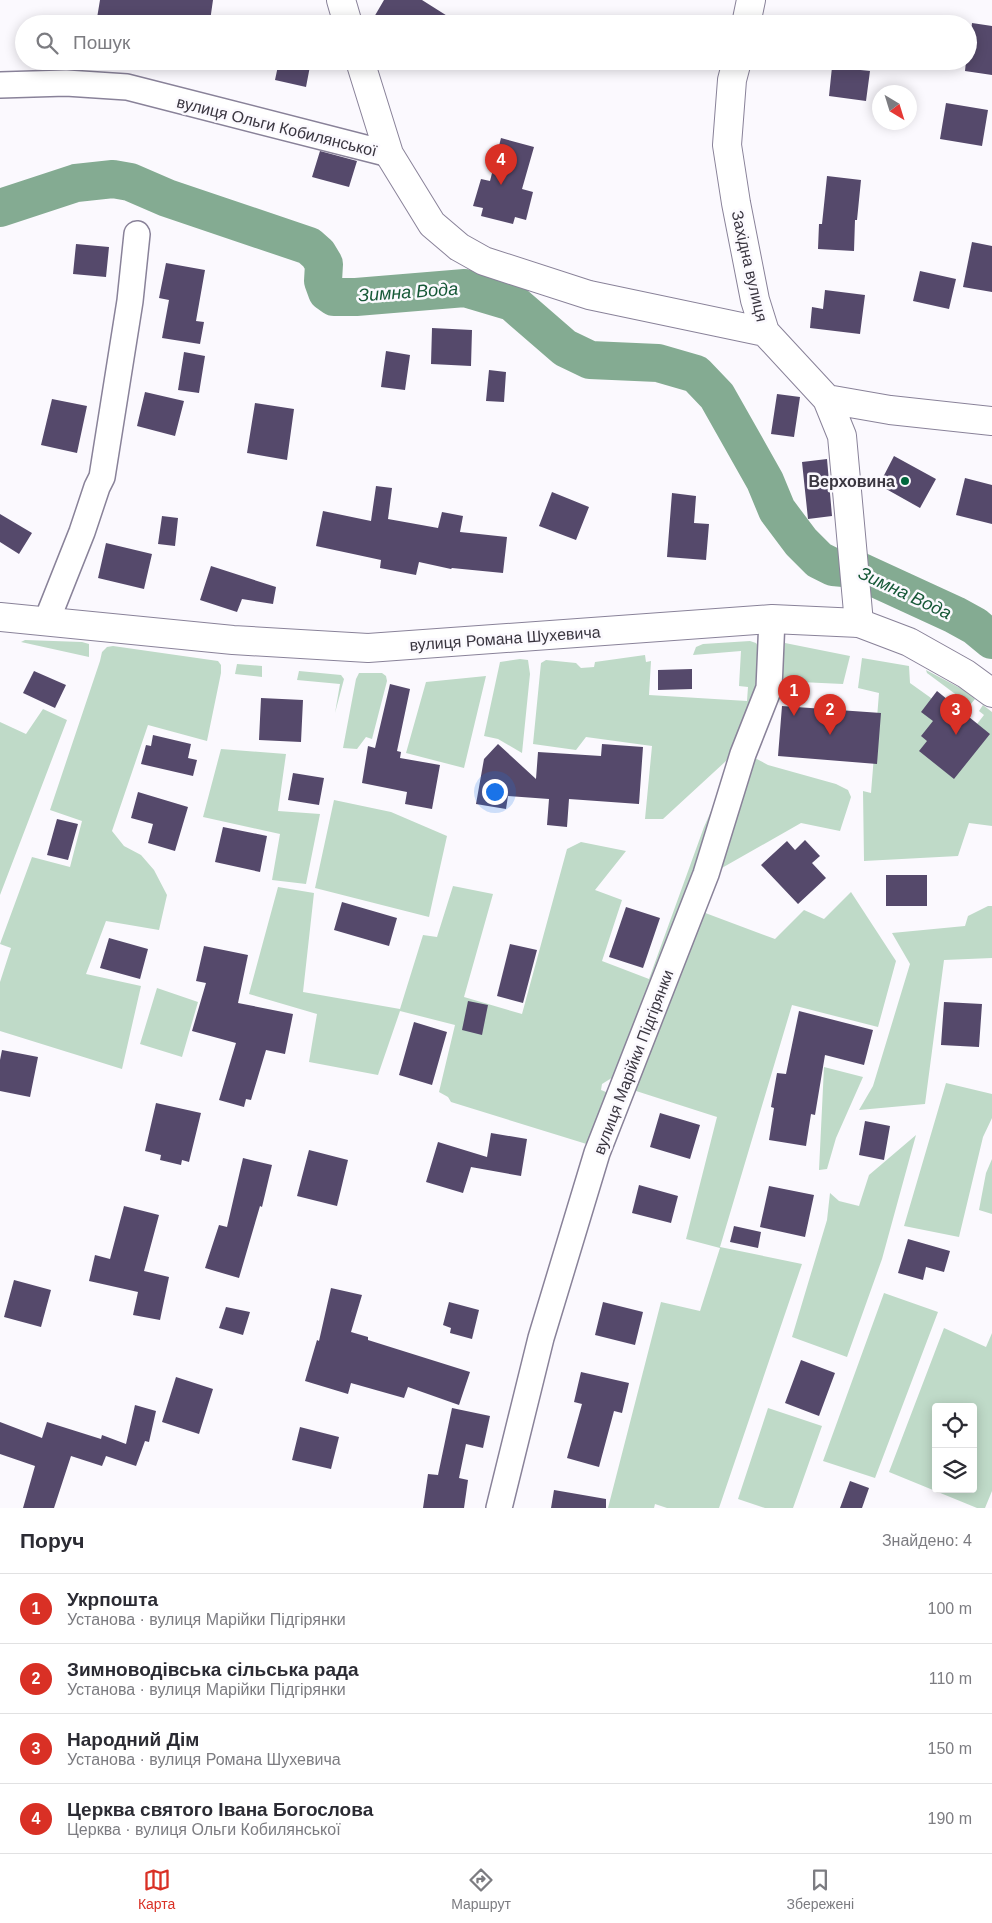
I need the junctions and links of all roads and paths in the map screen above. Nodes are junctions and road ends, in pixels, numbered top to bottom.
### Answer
1 (341, 0) edge
2 (751, 0) edge
3 (345, 15) edge
4 (748, 15) edge
5 (363, 70) edge
6 (735, 70) edge
7 (0, 86) edge
8 (389, 154) junction
9 (137, 234) dead end
10 (765, 332) junction
11 (827, 398) junction
12 (992, 421) edge
13 (0, 616) edge
14 (772, 619) junction
15 (47, 620) junction
16 (859, 623) junction
17 (992, 693) edge
18 (499, 1508) edge

1 - 3 street
2 - 4 street
5 - 8 street
6 - 10 street, Західна вулиця
7 - 8 street, вулиця Ольги Кобилянської
8 - 10 street, вулиця Ольги Кобилянської
9 - 15 street
10 - 11 street, Західна вулиця
11 - 12 street
11 - 16 street, Західна вулиця
13 - 15 street, вулиця Романа Шухевича
14 - 15 street, вулиця Романа Шухевича
14 - 16 street, вулиця Романа Шухевича
14 - 18 street, вулиця Марійки Підгірянки
16 - 17 street, вулиця Романа Шухевича

